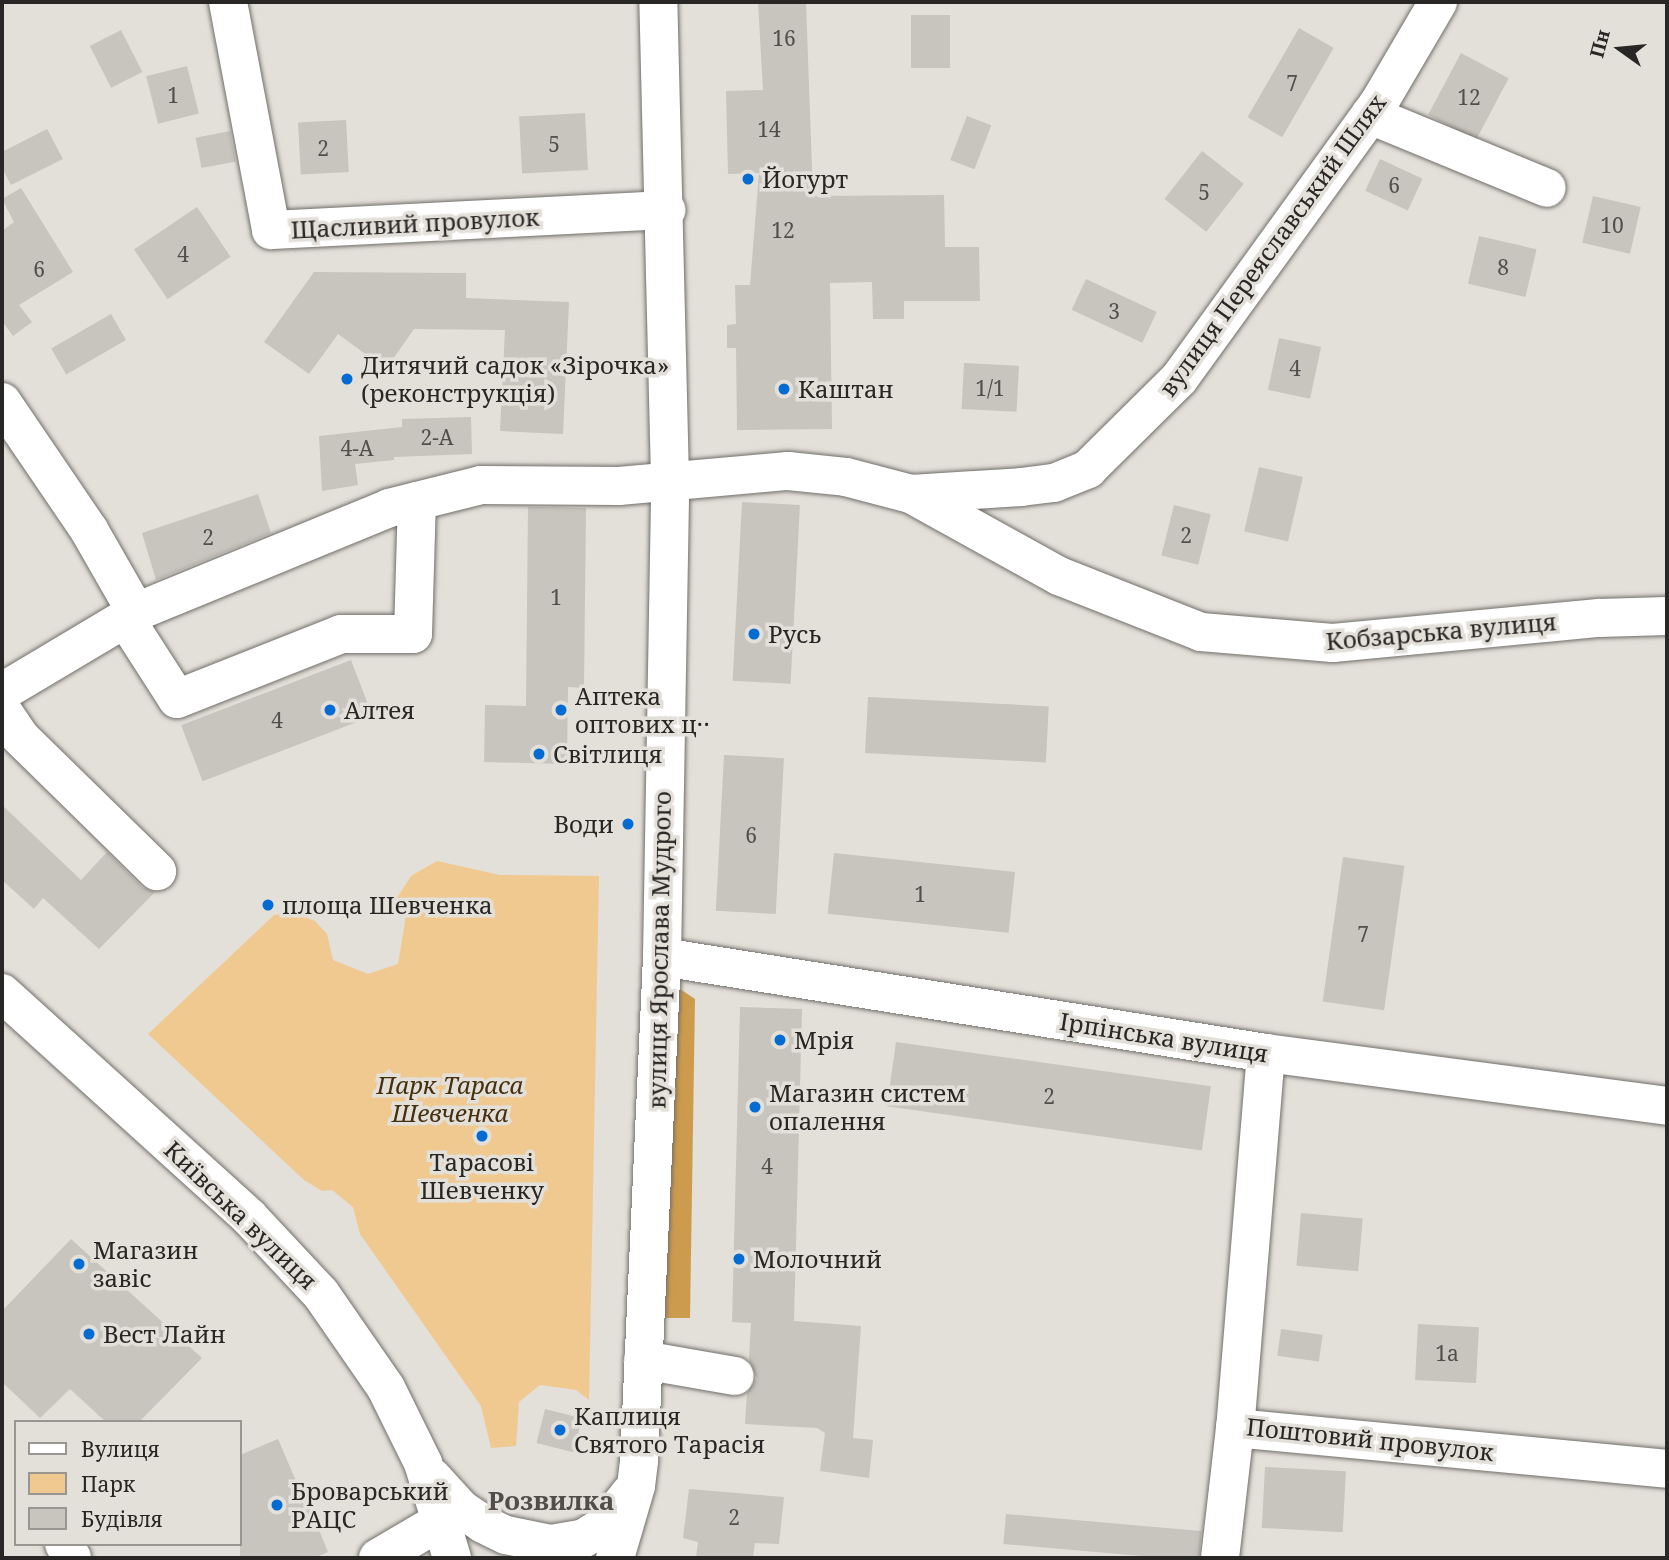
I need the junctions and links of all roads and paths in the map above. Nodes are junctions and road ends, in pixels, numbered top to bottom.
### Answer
1 (228, 2) edge
2 (658, 2) edge
3 (1438, 2) edge
4 (1370, 115) junction
5 (1547, 188) dead end
6 (666, 210) junction
7 (2, 402) edge
8 (670, 479) junction
9 (911, 494) junction
10 (416, 501) junction
11 (131, 615) junction
12 (1667, 616) edge
13 (2, 692) edge
14 (2, 710) edge
15 (157, 871) dead end
16 (662, 957) junction
17 (2, 993) edge
18 (1266, 1053) junction
19 (1667, 1105) edge
20 (643, 1360) junction
21 (735, 1376) dead end
22 (1235, 1428) junction
23 (423, 1464) junction
24 (1667, 1469) edge
25 (636, 1486) junction
26 (441, 1521) junction
27 (483, 1524) junction
28 (378, 1558) edge
29 (452, 1558) edge
30 (510, 1558) edge
31 (615, 1558) edge
32 (1220, 1558) edge

1 - 6 street, Щасливий провулок
2 - 6 street, вулиця Ярослава Мудрого
3 - 4 street, вулиця Переяславський Шлях
4 - 5 street
4 - 9 street, вулиця Переяславський Шлях
6 - 8 street, вулиця Ярослава Мудрого
7 - 11 street
8 - 9 street, вулиця Переяславський Шлях
8 - 10 street, вулиця Переяславський Шлях
8 - 16 street, вулиця Ярослава Мудрого
9 - 12 street, Кобзарська вулиця
10 - 11 street, вулиця Переяславський Шлях
10 - 11 street
11 - 13 street, вулиця Переяславський Шлях
14 - 15 street
16 - 18 street, Ірпінська вулиця
16 - 20 street, вулиця Ярослава Мудрого
17 - 23 street, Київська вулиця
18 - 19 street, Ірпінська вулиця
18 - 22 street, Поштовий провулок
20 - 21 street
20 - 25 street, вулиця Ярослава Мудрого
22 - 24 street, Поштовий провулок
22 - 32 street
23 - 26 street, Київська вулиця
23 - 27 street
25 - 27 street
25 - 31 street, вулиця Ярослава Мудрого
26 - 28 street
26 - 29 street, Київська вулиця
27 - 30 street

